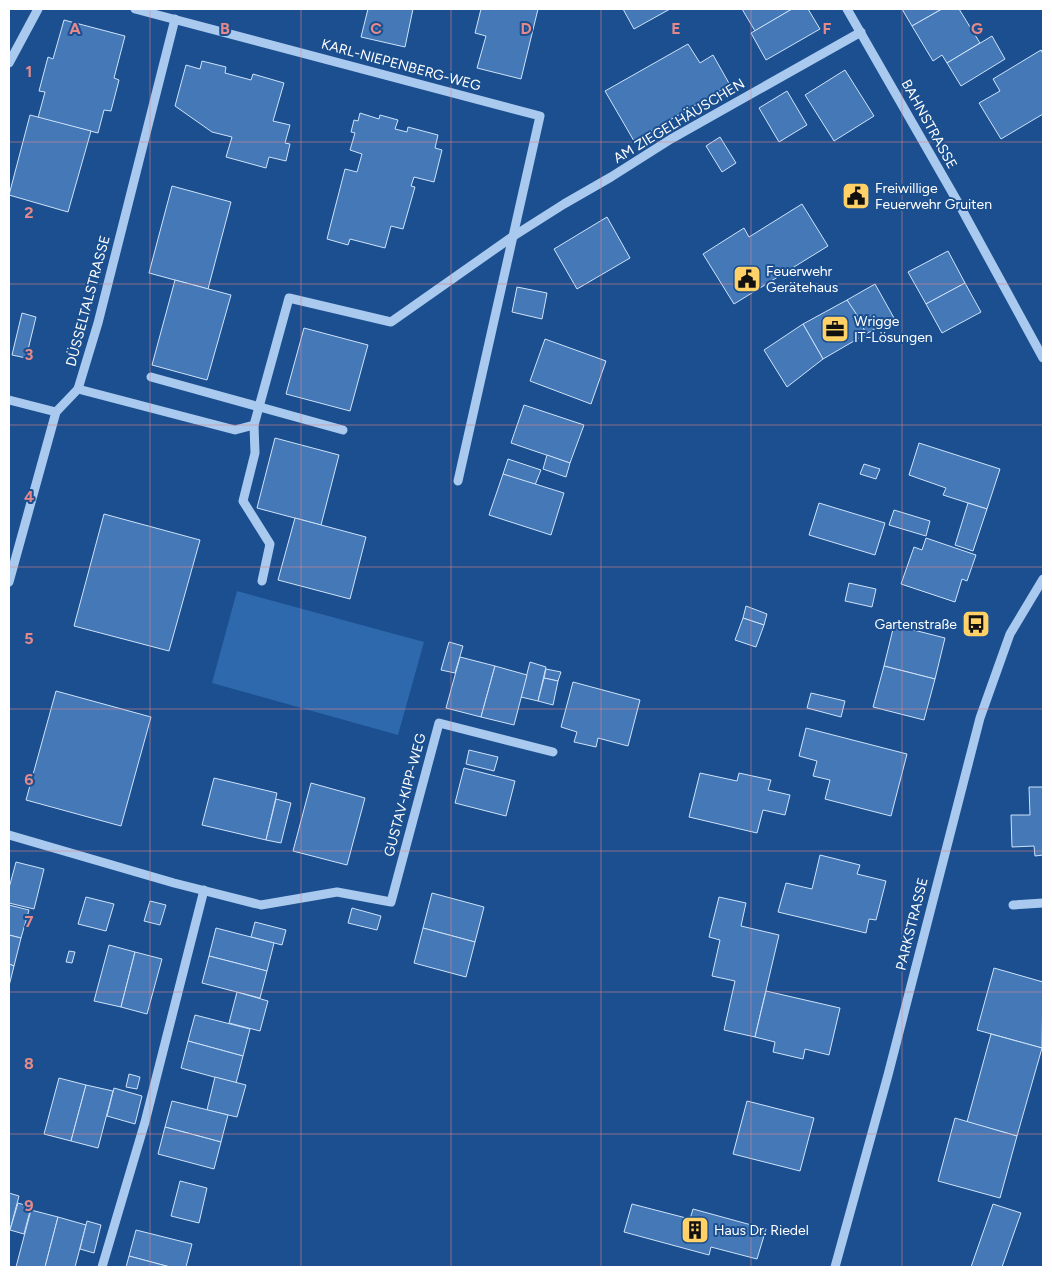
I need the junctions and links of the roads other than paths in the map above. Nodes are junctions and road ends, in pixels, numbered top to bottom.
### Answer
1 (38, 9) edge
2 (135, 9) edge
3 (847, 9) edge
4 (175, 19) junction
5 (862, 32) junction
6 (9, 63) edge
7 (512, 238) junction
8 (1043, 358) edge
9 (151, 377) dead end
10 (78, 389) junction
11 (9, 400) edge
12 (259, 406) junction
13 (56, 412) junction
14 (254, 425) junction
15 (343, 430) dead end
16 (458, 482) dead end
17 (11, 564) edge
18 (1043, 579) edge
19 (262, 581) dead end
20 (9, 582) edge
21 (1033, 594) junction
22 (1043, 594) edge
23 (553, 752) dead end
24 (9, 835) edge
25 (204, 890) junction
26 (1043, 903) edge
27 (1013, 904) dead end
28 (102, 1267) edge
29 (835, 1267) edge

1 - 6 street
2 - 4 street, KARL-NIEPENBERG-WEG
3 - 5 street, BAHNSTRASSE
4 - 7 street, KARL-NIEPENBERG-WEG
4 - 10 street, DÜSSELTALSTRASSE
5 - 7 street, AM ZIEGELHÄUSCHEN
5 - 8 street, BAHNSTRASSE
7 - 12 street, AM ZIEGELHÄUSCHEN
7 - 16 street
9 - 12 street
10 - 13 street, DÜSSELTALSTRASSE
10 - 14 street
11 - 13 street
12 - 14 street, AM ZIEGELHÄUSCHEN
12 - 15 street
13 - 17 street, DÜSSELTALSTRASSE
14 - 19 street, AM ZIEGELHÄUSCHEN
17 - 20 street, DÜSSELTALSTRASSE
18 - 21 street, PARKSTRASSE
21 - 22 street
21 - 29 street, PARKSTRASSE
23 - 25 street, GUSTAV-KIPP-WEG
24 - 25 street
25 - 28 street
26 - 27 street

